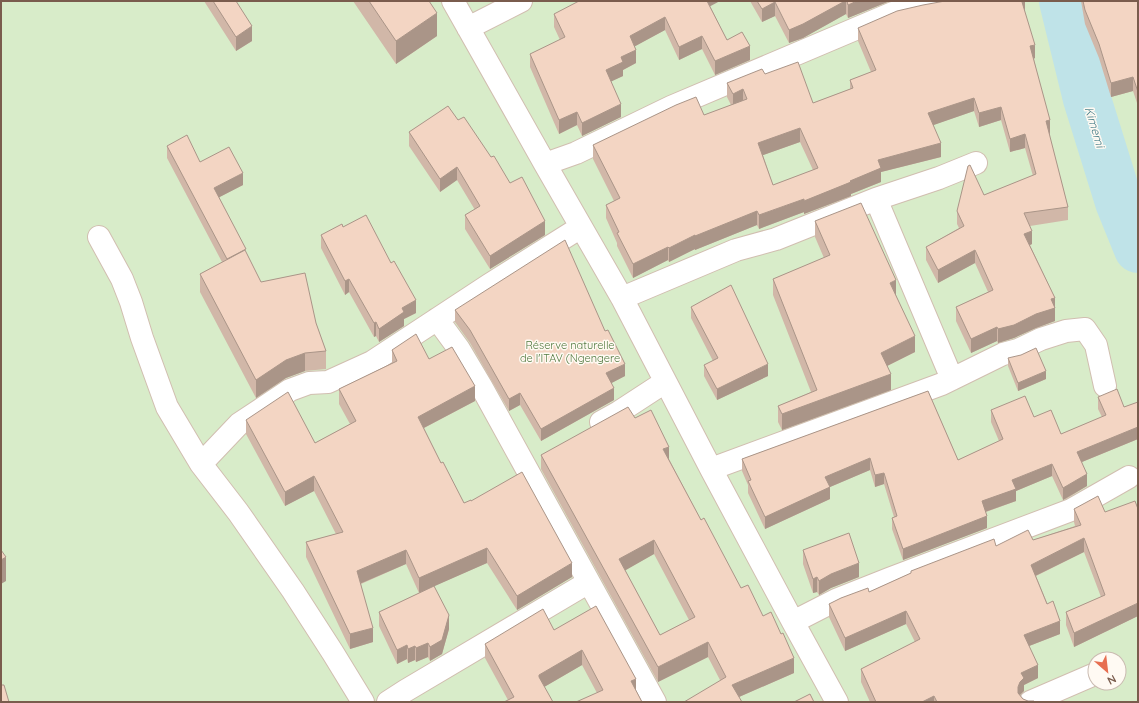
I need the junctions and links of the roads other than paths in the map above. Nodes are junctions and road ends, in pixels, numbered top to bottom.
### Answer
1 (453, 1) edge
2 (521, 1) edge
3 (950, 1) edge
4 (468, 28) junction
5 (976, 163) dead end
6 (545, 164) junction
7 (876, 199) junction
8 (581, 227) junction
9 (99, 237) dead end
10 (622, 298) junction
11 (436, 319) junction
12 (952, 379) junction
13 (665, 382) junction
14 (1105, 386) dead end
15 (586, 430) edge
16 (201, 464) junction
17 (710, 469) junction
18 (1129, 477) dead end
19 (589, 582) junction
20 (793, 622) junction
21 (1087, 677) edge
22 (363, 702) edge
23 (388, 702) edge
24 (655, 702) edge
25 (837, 702) edge
26 (1030, 702) edge

1 - 4 street
2 - 4 street
3 - 6 street
4 - 6 street
5 - 7 street
6 - 8 street
7 - 10 street
7 - 12 street
8 - 10 street
8 - 11 street
9 - 16 street
10 - 13 street
11 - 16 street
11 - 19 street
12 - 14 street
12 - 17 street
13 - 15 street
13 - 17 street
16 - 22 street
17 - 20 street
18 - 20 street
19 - 23 street
19 - 24 street
20 - 25 street
21 - 26 street

